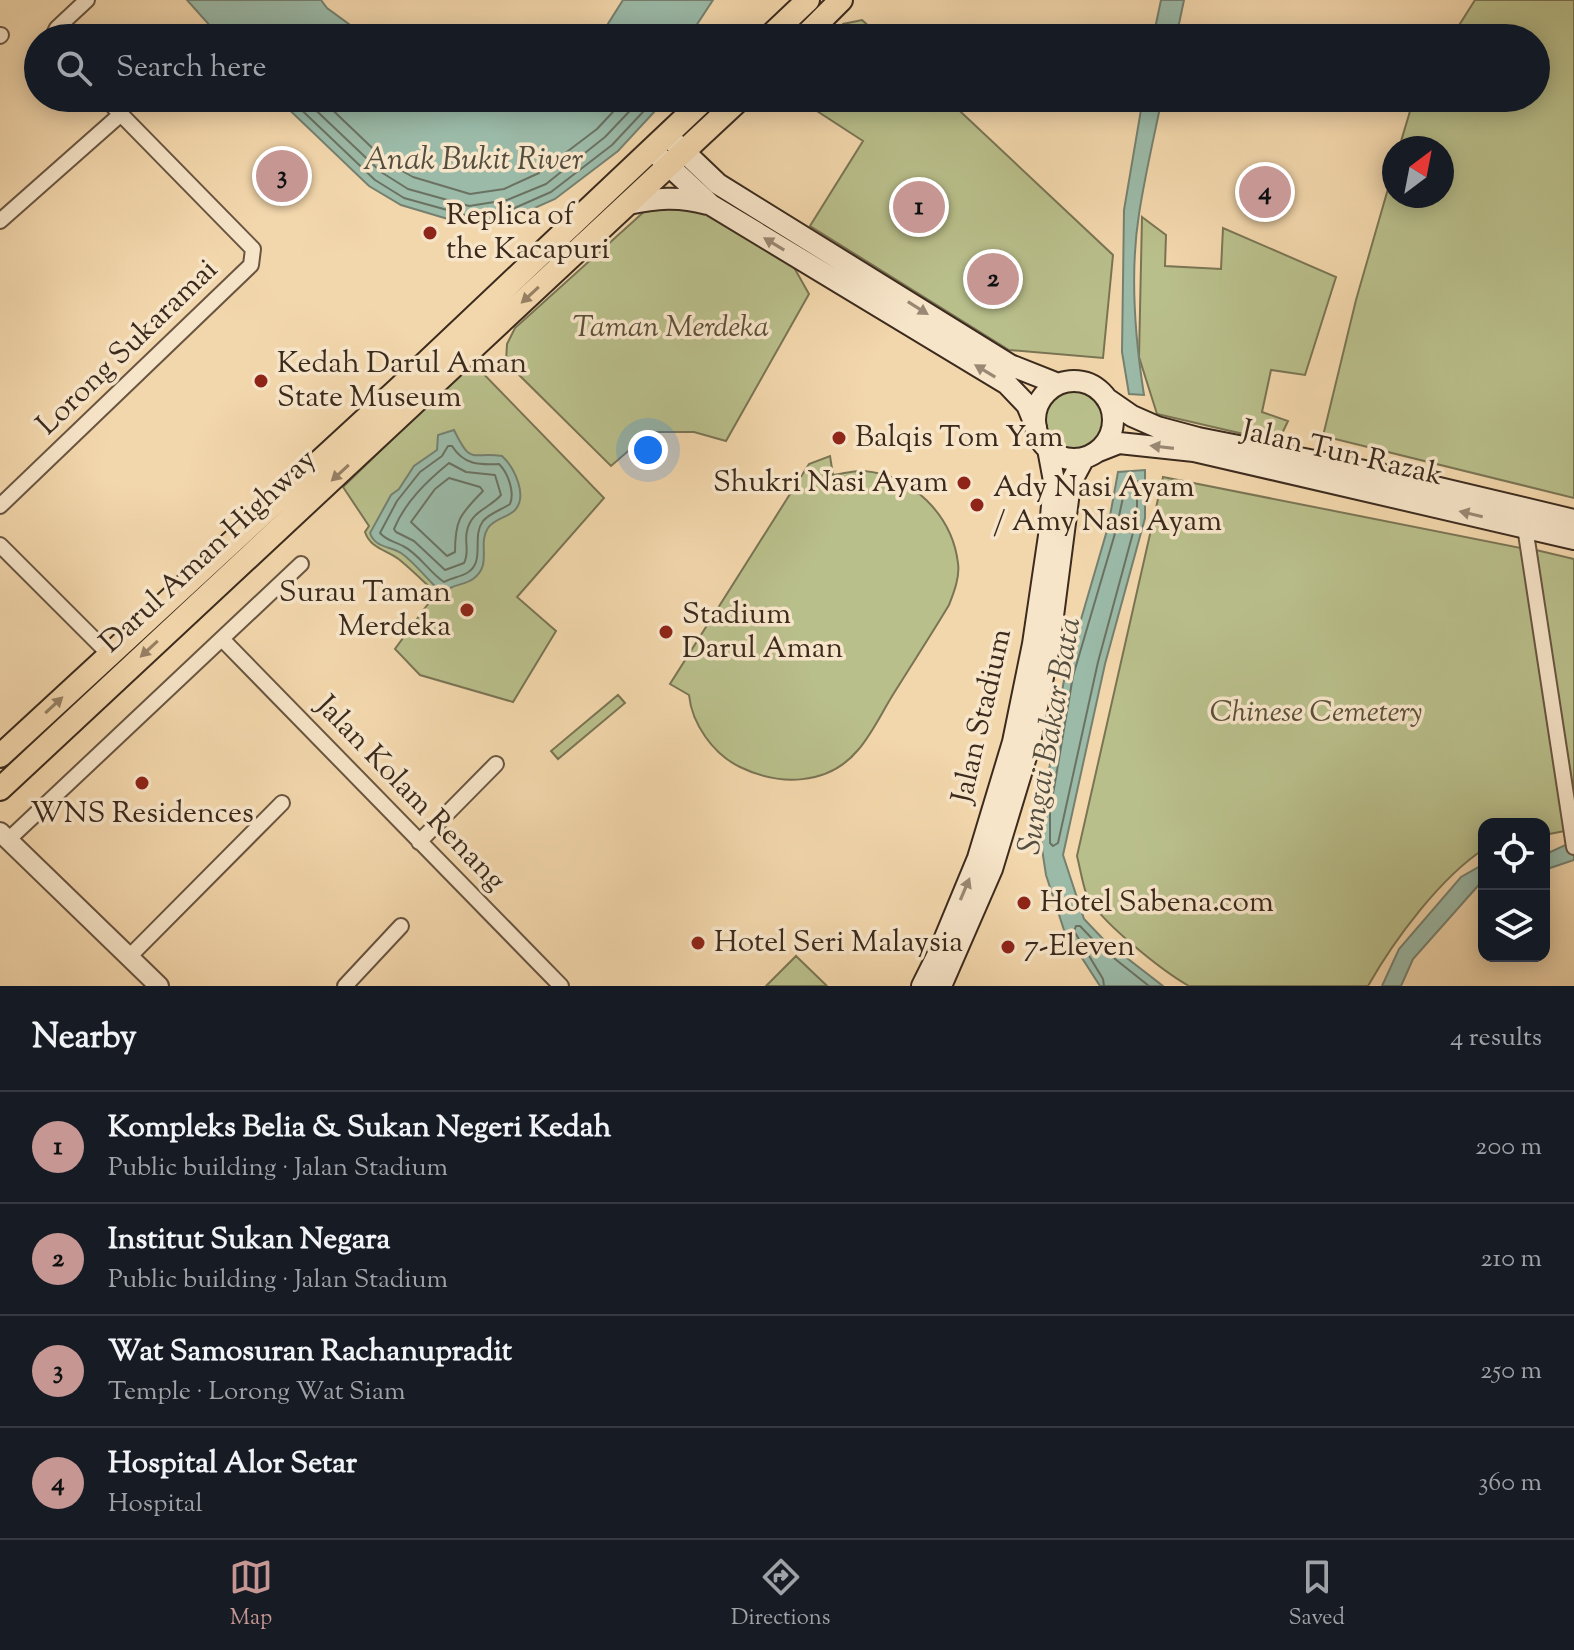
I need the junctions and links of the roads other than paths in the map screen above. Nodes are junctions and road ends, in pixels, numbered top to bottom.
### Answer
1 (87, 0) edge
2 (808, 0) edge
3 (841, 0) edge
4 (61, 24) edge
5 (783, 24) edge
6 (817, 24) edge
7 (691, 112) edge
8 (726, 112) edge
9 (121, 114) joint
10 (659, 142) junction
11 (676, 159) junction
12 (628, 204) junction
13 (711, 205) junction
14 (0, 221) edge
15 (1058, 384) junction
16 (1106, 398) junction
17 (1036, 427) junction
18 (1048, 449) junction
19 (1090, 455) junction
20 (0, 506) edge
21 (1574, 520) edge
22 (1525, 527) junction
23 (1574, 539) edge
24 (0, 545) edge
25 (301, 564) dead end
26 (222, 639) junction
27 (109, 654) junction
28 (1, 755) edge
29 (496, 764) dead end
30 (0, 789) edge
31 (282, 803) dead end
32 (4, 836) edge
33 (419, 842) junction
34 (1573, 843) edge
35 (401, 926) dead end
36 (129, 957) junction
37 (159, 986) edge
38 (345, 986) edge
39 (561, 986) edge
40 (922, 986) edge
41 (941, 986) edge

1 - 4 street
2 - 5 main road
3 - 6 main road
7 - 10 main road, Darul Aman Highway
8 - 11 main road, Darul Aman Highway
9 - 14 street
9 - 20 street, Lorong Sukaramai
10 - 11 main road
10 - 27 main road, Darul Aman Highway
11 - 12 main road, Darul Aman Highway
11 - 13 main road
11 -> 15 main road
12 - 13 main road
12 -> 30 main road, Darul Aman Highway
17 -> 13 main road
15 - 16 main road
15 - 17 main road
16 - 19 main road
16 - 21 main road, Jalan Tun Razak
17 - 18 main road
18 - 19 main road
40 -> 18 main road, Jalan Stadium
22 -> 19 main road, Jalan Tun Razak
19 - 41 main road, Jalan Stadium
22 - 23 main road, Jalan Tun Razak
22 - 34 street
24 - 27 street
25 - 26 street
26 - 32 street
26 - 33 street, Jalan Kolam Renang
28 -> 27 main road, Darul Aman Highway
29 - 33 street
31 - 36 street
32 - 36 street
33 - 39 street, Jalan Kolam Renang
35 - 38 street
36 - 37 street

